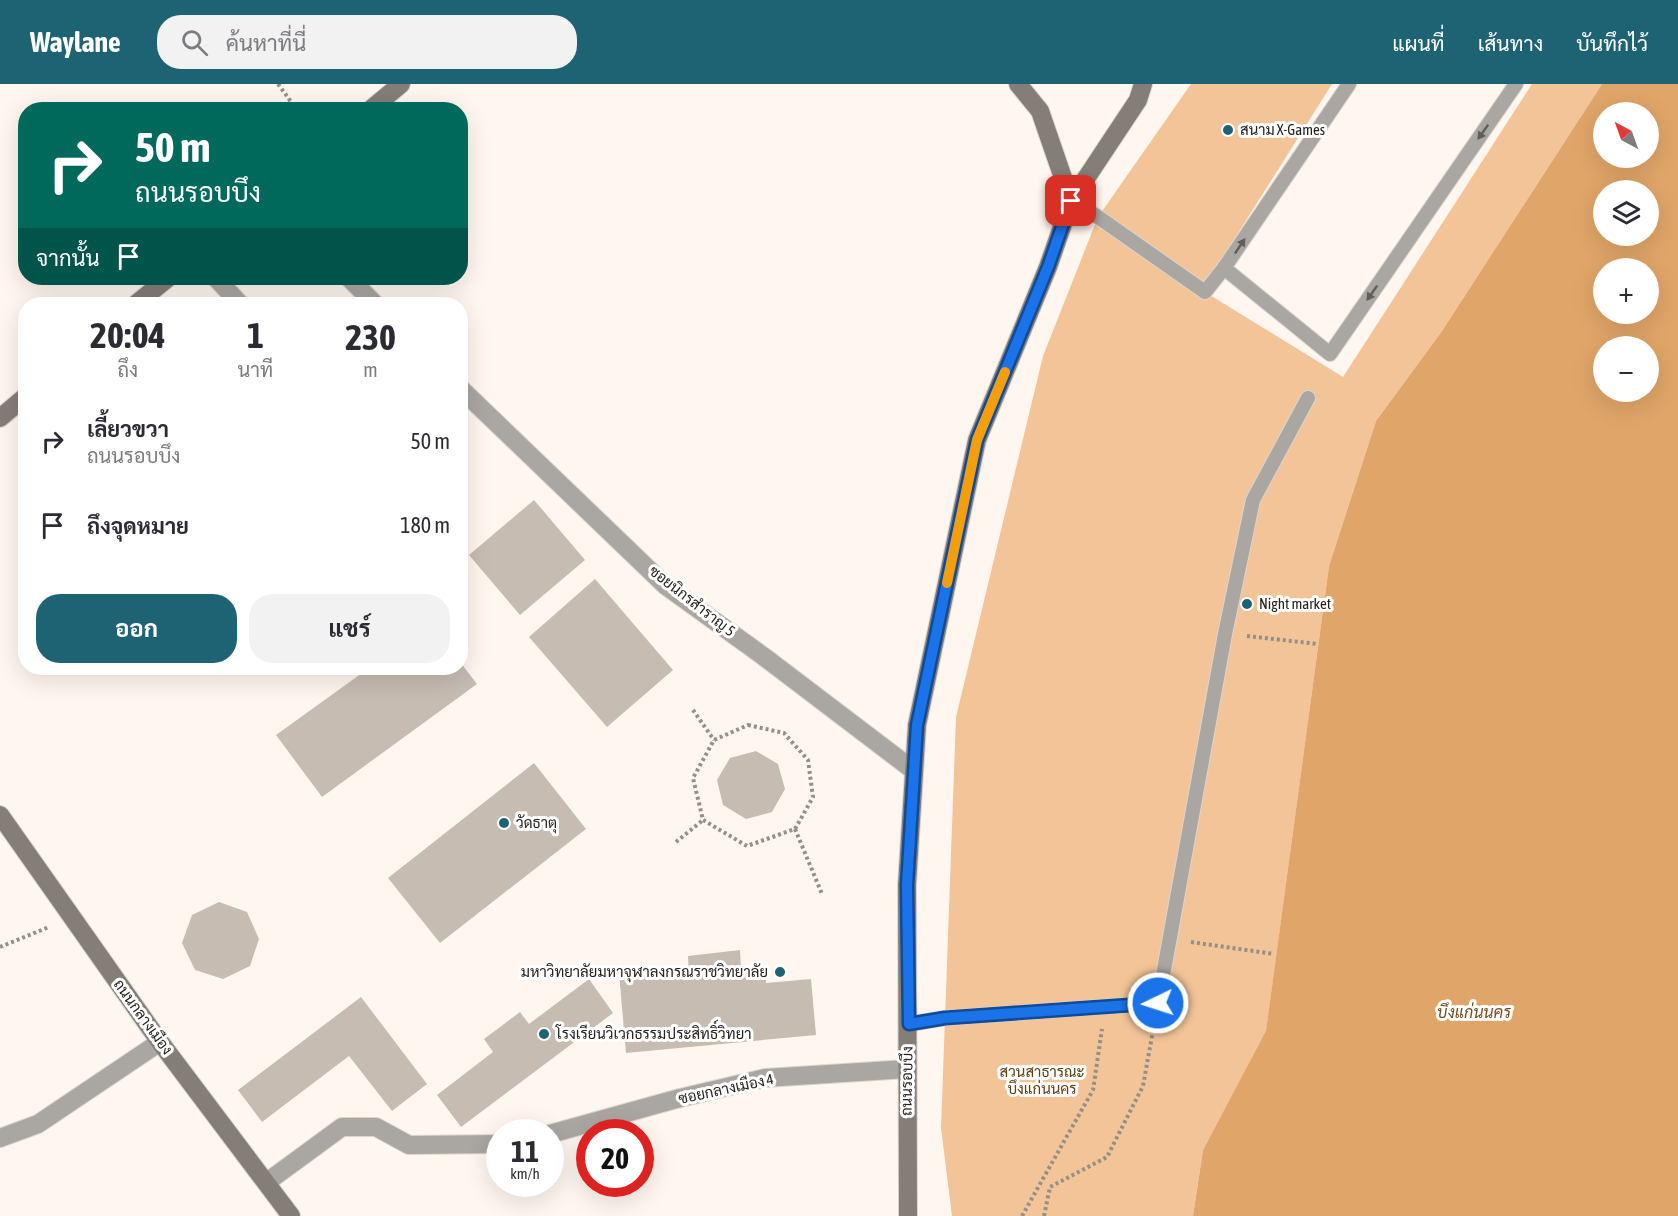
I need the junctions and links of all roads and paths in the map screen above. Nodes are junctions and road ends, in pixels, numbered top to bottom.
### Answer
1 (278, 84) edge
2 (400, 84) edge
3 (1018, 84) edge
4 (1143, 84) edge
5 (1349, 84) edge
6 (1516, 84) edge
7 (291, 102) edge
8 (379, 102) edge
9 (1071, 201) junction
10 (1224, 268) junction
11 (159, 285) edge
12 (222, 285) edge
13 (356, 285) edge
14 (145, 297) edge
15 (234, 297) edge
16 (368, 297) edge
17 (468, 396) edge
18 (1308, 398) dead end
19 (18, 403) edge
20 (0, 418) edge
21 (1225, 634) junction
22 (1318, 644) dead end
23 (693, 710) dead end
24 (714, 740) junction
25 (913, 770) junction
26 (0, 815) edge
27 (703, 820) junction
28 (795, 829) junction
29 (676, 842) dead end
30 (822, 894) dead end
31 (72, 918) junction
32 (1169, 939) junction
33 (0, 947) edge
34 (1274, 954) dead end
35 (1158, 1003) junction
36 (1105, 1006) junction
37 (909, 1024) junction
38 (160, 1042) junction
39 (907, 1069) junction
40 (564, 1130) edge
41 (0, 1138) edge
42 (486, 1144) edge
43 (267, 1182) junction
44 (291, 1216) edge
45 (908, 1216) edge
46 (1022, 1216) edge
47 (1044, 1216) edge

1 - 7 path
2 - 8 street
3 - 9 street
4 - 9 street, ถนนรอบบึง
10 -> 5 lane
6 -> 10 lane
9 - 10 lane
9 - 25 street, ถนนรอบบึง
11 - 14 street
12 - 15 street
13 - 16 street
17 - 25 street, ซอยนิกรสำราญ 5
18 - 21 lane
19 - 20 street
21 - 22 path
21 - 32 lane
23 - 24 path
24 - 27 path
24 - 28 path
25 - 37 street, ถนนรอบบึง
26 - 31 street, ถนนกลางเมือง
27 - 28 path
27 - 29 path
28 - 30 path
31 - 33 path
31 - 38 street, ถนนกลางเมือง
32 - 34 path
32 - 35 lane
35 - 36 lane
35 - 47 path
36 - 37 lane
36 - 46 path
37 - 39 street, ถนนรอบบึง
38 - 41 street
38 - 43 street, ถนนกลางเมือง
39 - 40 street, ซอยกลางเมือง 4
39 - 45 street, ถนนรอบบึง
42 - 43 street
43 - 44 street, ถนนกลางเมือง

